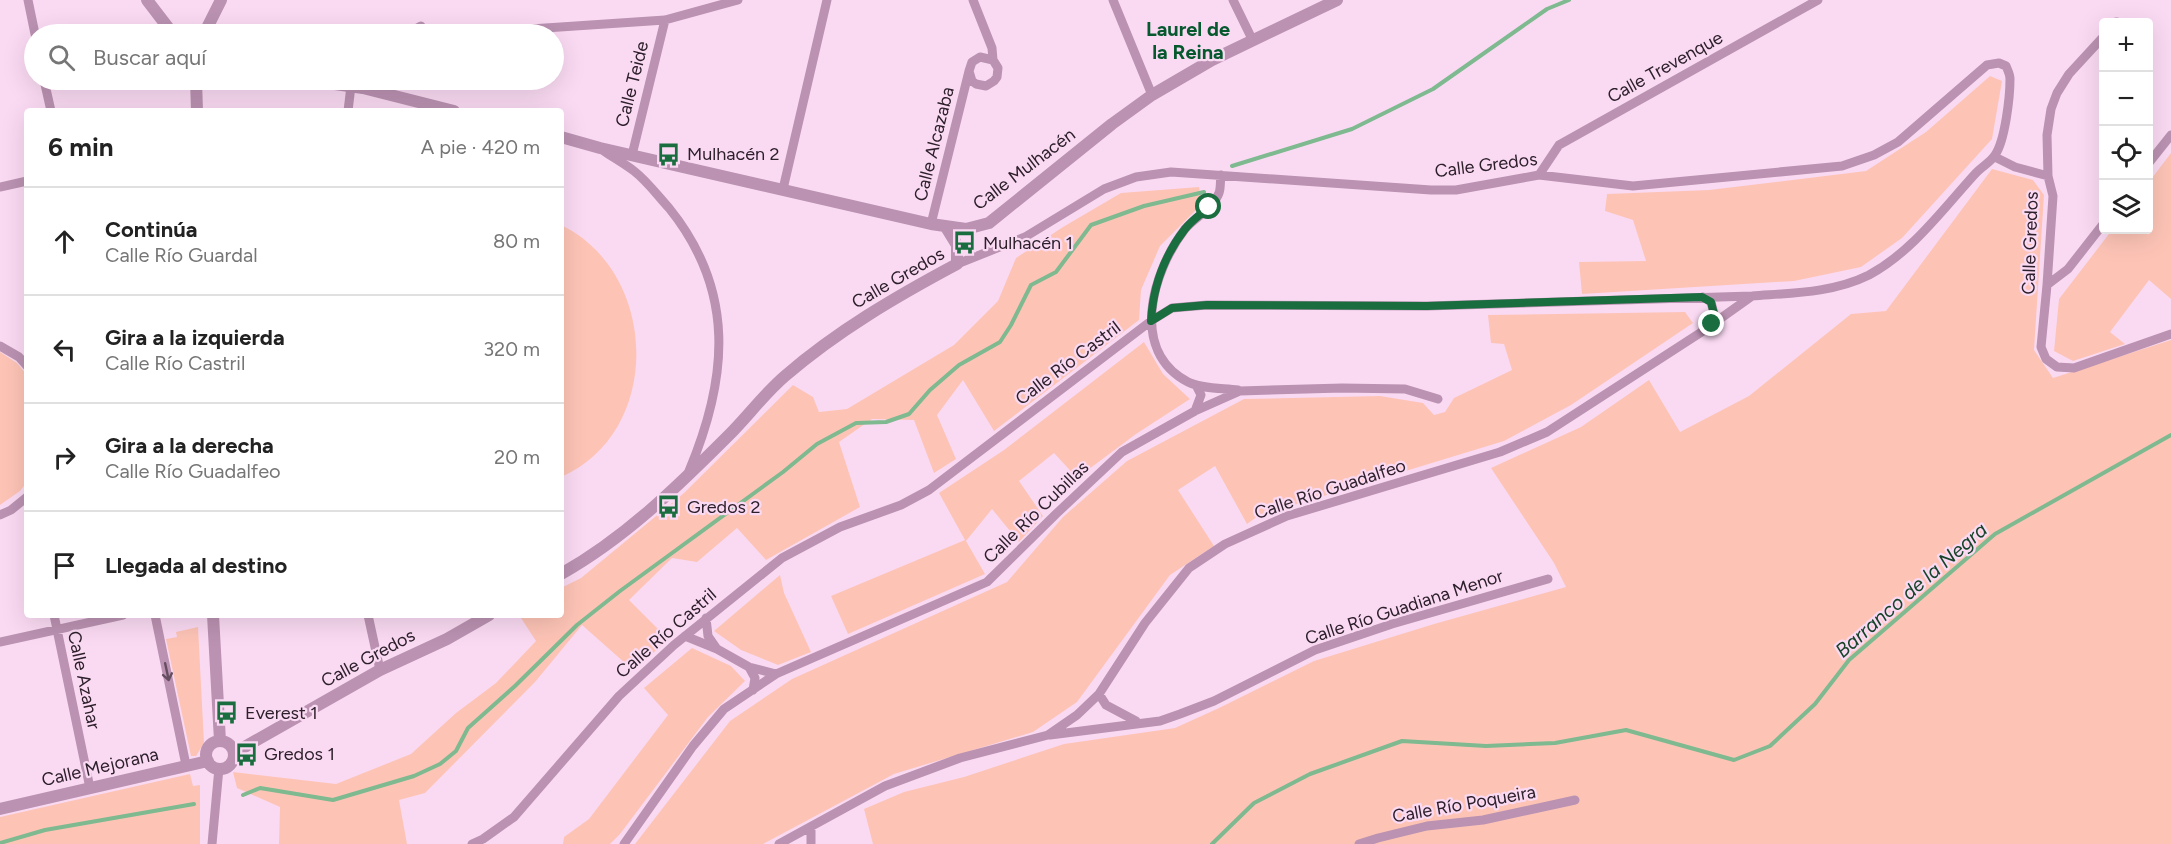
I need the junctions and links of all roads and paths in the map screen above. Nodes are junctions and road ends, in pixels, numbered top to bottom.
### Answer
1 (28, 0) edge
2 (147, 0) edge
3 (221, 0) edge
4 (738, 0) edge
5 (827, 0) edge
6 (973, 0) edge
7 (1113, 0) edge
8 (1233, 0) edge
9 (1337, 0) edge
10 (1818, 0) edge
11 (665, 20) junction
12 (33, 24) edge
13 (165, 24) edge
14 (209, 24) edge
15 (564, 27) edge
16 (2099, 40) edge
17 (1253, 41) junction
18 (993, 60) junction
19 (969, 71) junction
20 (46, 90) edge
21 (196, 90) edge
22 (351, 90) edge
23 (378, 90) edge
24 (1152, 95) junction
25 (50, 108) edge
26 (197, 108) edge
27 (348, 108) edge
28 (443, 108) edge
29 (2171, 135) edge
30 (564, 138) edge
31 (600, 148) junction
32 (632, 155) junction
33 (1995, 157) junction
34 (2153, 158) edge
35 (1539, 174) junction
36 (1221, 175) junction
37 (2048, 176) junction
38 (24, 182) edge
39 (0, 187) edge
40 (783, 189) junction
41 (931, 224) junction
42 (946, 226) junction
43 (2099, 228) edge
44 (957, 264) junction
45 (2047, 285) junction
46 (1752, 296) junction
47 (1702, 297) junction
48 (1151, 321) junction
49 (1712, 324) junction
50 (2171, 334) edge
51 (0, 346) edge
52 (24, 363) edge
53 (1196, 385) junction
54 (1240, 391) junction
55 (1438, 399) dead end
56 (1196, 411) junction
57 (687, 476) junction
58 (24, 499) edge
59 (0, 515) edge
60 (564, 572) edge
61 (1548, 579) dead end
62 (55, 618) edge
63 (110, 618) edge
64 (156, 618) edge
65 (213, 618) edge
66 (369, 618) edge
67 (484, 618) edge
68 (706, 618) junction
69 (57, 630) junction
70 (685, 636) junction
71 (0, 642) edge
72 (717, 649) junction
73 (749, 667) junction
74 (380, 670) junction
75 (776, 674) junction
76 (753, 690) junction
77 (1099, 694) junction
78 (1139, 722) junction
79 (1048, 735) junction
80 (220, 741) junction
81 (234, 753) junction
82 (208, 761) junction
83 (186, 765) junction
84 (219, 768) junction
85 (90, 788) junction
86 (1575, 800) dead end
87 (0, 809) edge
88 (811, 828) junction
89 (212, 844) edge
90 (472, 844) edge
91 (624, 844) edge
92 (779, 844) edge
93 (811, 844) edge
94 (1359, 844) edge

1 - 12 street
2 - 13 street
3 - 14 street
4 - 11 street
5 - 40 street
6 - 18 street, Calle Alcazaba
7 - 24 street
8 - 17 street
9 - 17 street, Calle Mulhacén
10 - 35 street, Calle Trevenque
11 - 15 street
11 - 32 street, Calle Teide
16 - 37 street
17 - 24 street, Calle Mulhacén
18 - 19 street, Calle Alcazaba
18 - 19 street, Calle Alcazaba
19 - 41 street, Calle Alcazaba
20 - 25 street
21 - 26 street
22 - 27 street
23 - 28 street
24 - 42 street, Calle Mulhacén
29 - 34 street
30 - 31 street, Calle Mulhacén
31 - 32 street, Calle Mulhacén
31 - 57 street
32 - 40 street, Calle Mulhacén
33 - 35 street, Calle Gredos
33 - 37 street, Calle Gredos
33 - 46 street, Calle Río Castril
35 - 36 street, Calle Gredos
36 - 44 street, Calle Gredos
36 - 48 street
37 - 45 street, Calle Gredos
38 - 39 street
40 - 41 street, Calle Mulhacén
41 - 42 street, Calle Mulhacén
42 - 44 street
43 - 45 street
44 - 57 street, Calle Gredos
45 - 50 street, Calle Gredos
46 - 47 street, Calle Río Castril
46 - 49 street, Calle Río Guadalfeo
47 - 48 street, Calle Río Castril
47 - 49 street
48 - 53 street
48 - 68 street, Calle Río Castril
49 - 77 street, Calle Río Guadalfeo
51 - 52 street
53 - 54 street
53 - 56 street
54 - 55 street, Calle Río Cubillas
54 - 56 street, Calle Río Cubillas
56 - 75 street, Calle Río Cubillas
57 - 60 street, Calle Gredos
58 - 59 street
61 - 78 street, Calle Río Guadiana Menor
62 - 69 street, Calle Azahar
63 - 69 street
64 -> 83 street
65 - 80 street
66 - 74 street
67 - 74 street, Calle Gredos
68 - 70 street, Calle Río Castril
68 - 72 street
69 - 71 street
69 - 85 street, Calle Azahar
70 - 72 street
70 - 90 street, Calle Río Castril
72 - 73 street
73 - 75 street
73 - 76 street
74 - 81 street, Calle Gredos
75 - 76 street, Calle Río Cubillas
76 - 91 street, Calle Río Cubillas
77 - 78 street
77 - 79 street, Calle Río Guadalfeo
78 - 79 street, Calle Río Guadiana Menor
79 - 88 street, Calle Río Guadalfeo
80 - 81 street
80 - 82 street
81 - 84 street
82 - 83 street, Calle Mejorana
82 - 84 street
83 - 85 street, Calle Mejorana
84 - 89 street
85 - 87 street, Calle Mejorana
86 - 94 street, Calle Río Poqueira
88 - 92 street, Calle Río Guadalfeo
88 - 93 street

